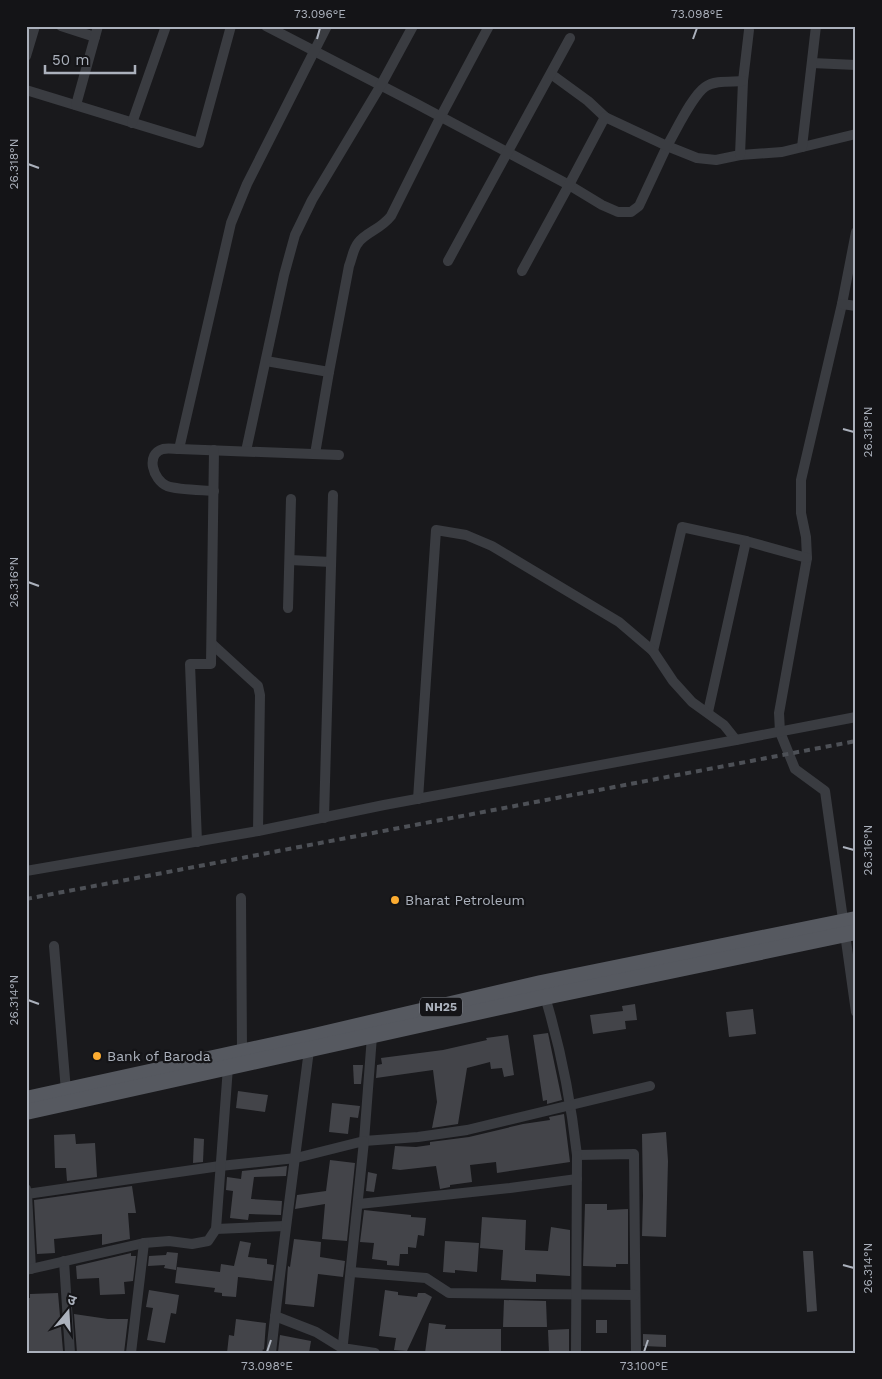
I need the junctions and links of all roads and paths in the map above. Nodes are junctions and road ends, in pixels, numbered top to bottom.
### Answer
1 (36, 26) edge
2 (62, 26) edge
3 (98, 26) edge
4 (166, 26) edge
5 (231, 26) edge
6 (266, 26) edge
7 (327, 26) edge
8 (413, 26) edge
9 (489, 26) edge
10 (816, 26) edge
11 (748, 30) dead end
12 (95, 37) junction
13 (570, 38) dead end
14 (314, 51) junction
15 (26, 56) edge
16 (812, 63) junction
17 (856, 65) edge
18 (551, 74) junction
19 (743, 81) junction
20 (381, 85) junction
21 (26, 90) edge
22 (76, 105) junction
23 (441, 116) junction
24 (605, 117) junction
25 (132, 123) junction
26 (856, 134) edge
27 (668, 146) junction
28 (802, 148) junction
29 (508, 152) junction
30 (740, 155) junction
31 (569, 185) junction
32 (856, 232) edge
33 (448, 261) dead end
34 (522, 270) dead end
35 (842, 304) junction
36 (856, 306) edge
37 (266, 360) junction
38 (329, 372) junction
39 (179, 449) junction
40 (214, 450) junction
41 (246, 451) junction
42 (315, 454) junction
43 (339, 455) dead end
44 (214, 491) junction
45 (332, 495) dead end
46 (291, 498) dead end
47 (746, 541) junction
48 (807, 558) junction
49 (290, 560) junction
50 (331, 562) junction
51 (288, 608) dead end
52 (212, 644) junction
53 (653, 651) junction
54 (708, 712) junction
55 (856, 716) edge
56 (780, 732) junction
57 (736, 740) junction
58 (418, 798) junction
59 (324, 818) junction
60 (258, 831) junction
61 (197, 842) junction
62 (26, 871) edge
63 (241, 898) dead end
64 (850, 927) edge
65 (54, 946) dead end
66 (854, 992) edge
67 (545, 997) junction
68 (856, 1012) edge
69 (372, 1036) junction
70 (242, 1050) junction
71 (309, 1050) junction
72 (228, 1067) junction
73 (650, 1086) dead end
74 (66, 1091) junction
75 (26, 1099) edge
76 (571, 1104) junction
77 (26, 1112) edge
78 (364, 1141) junction
79 (578, 1155) junction
80 (296, 1158) junction
81 (220, 1166) junction
82 (576, 1179) junction
83 (26, 1189) edge
84 (26, 1194) edge
85 (27, 1200) edge
86 (359, 1204) junction
87 (285, 1226) junction
88 (216, 1229) junction
89 (144, 1243) junction
90 (64, 1261) junction
91 (28, 1269) edge
92 (351, 1272) junction
93 (575, 1293) junction
94 (635, 1295) junction
95 (276, 1316) junction
96 (342, 1350) edge
97 (70, 1353) edge
98 (131, 1353) edge
99 (272, 1353) edge
100 (376, 1353) edge
101 (576, 1353) edge
102 (636, 1353) edge

1 - 15 street
2 - 12 street
3 - 12 street
4 - 25 street
5 - 25 street
6 - 14 street
7 - 14 street
8 - 20 street
9 - 23 street
10 - 16 street
11 - 19 street
12 - 22 street
13 - 18 street
14 - 20 street
14 - 39 street
16 - 17 street
16 - 28 street
18 - 24 street
18 - 29 street
19 - 27 street
19 - 30 street
20 - 23 street
20 - 37 street
21 - 22 street
22 - 25 street
23 - 29 street
23 - 38 street
24 - 27 street
24 - 31 street
26 - 28 street
27 - 30 street
27 - 31 street
28 - 30 street
29 - 31 street
29 - 33 street
31 - 34 street
32 - 35 street
35 - 36 street
35 - 48 street
37 - 38 street
37 - 41 street
38 - 42 street
39 - 40 street
39 - 44 street
40 - 41 street
40 - 44 street
41 - 42 street
42 - 43 street
44 - 52 street
45 - 50 street
46 - 49 street
47 - 48 street
47 - 53 street
47 - 54 street
48 - 56 street
49 - 50 street
49 - 51 street
50 - 59 street
52 - 60 street
52 - 61 street
53 - 54 street
53 - 58 street
54 - 57 street
55 - 56 street
56 - 57 street
56 - 64 street
57 - 58 street
58 - 59 street
59 - 60 street
60 - 61 street
61 - 62 street
63 - 70 street
64 - 66 street
64 - 67 main road, NH25
64 - 70 main road, NH25
65 - 74 street
66 - 68 street
67 - 69 main road, NH25
67 - 76 street
69 - 71 main road, NH25
69 - 78 street
70 - 74 main road, NH25
71 - 72 main road, NH25
71 - 80 street
72 - 77 main road, NH25
72 - 81 street
73 - 76 street
74 - 75 main road, NH25
76 - 78 street
76 - 79 street
78 - 80 street
78 - 86 street
79 - 82 street
79 - 94 street
80 - 81 street
80 - 87 street
81 - 84 street
81 - 88 street
82 - 86 street
82 - 93 street
83 - 84 street
84 - 85 street
85 - 91 street
86 - 92 street
87 - 88 street
87 - 95 street
88 - 89 street
89 - 90 street
89 - 98 street
90 - 91 street
90 - 97 street
92 - 93 street
92 - 96 street
93 - 94 street
93 - 101 street
94 - 102 street
95 - 96 street
95 - 99 street
96 - 100 street

